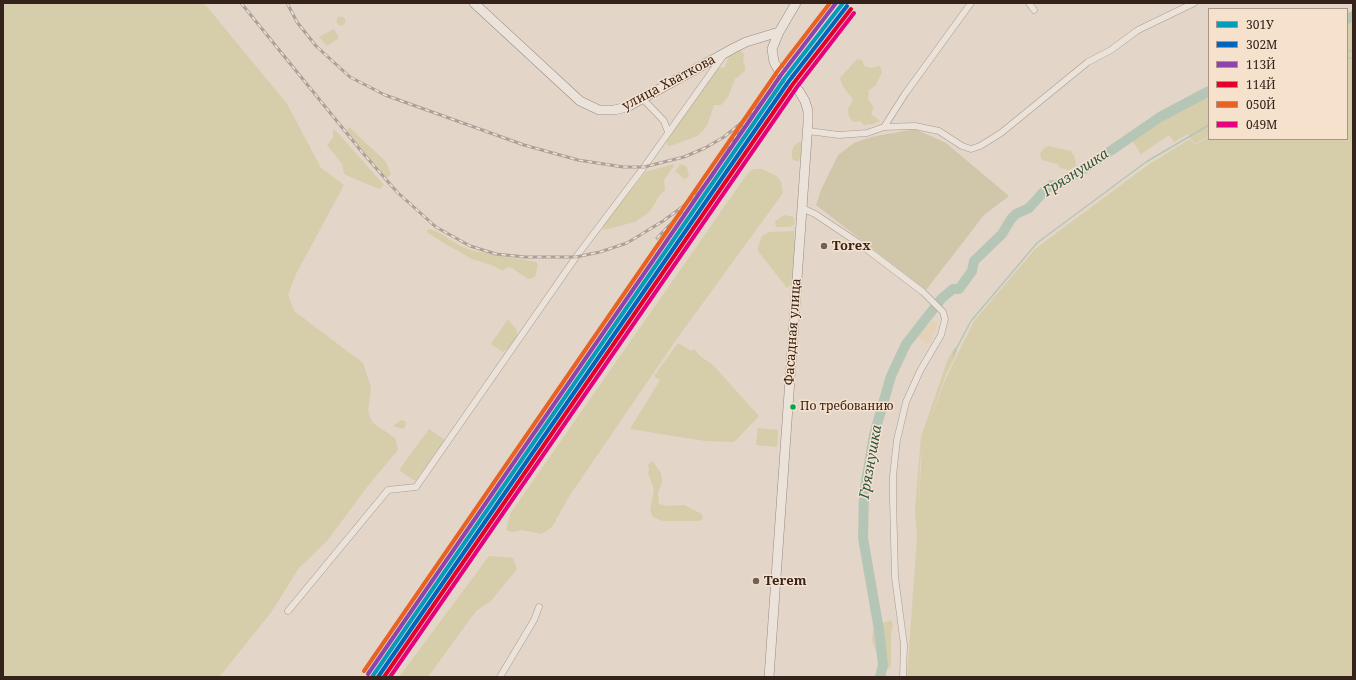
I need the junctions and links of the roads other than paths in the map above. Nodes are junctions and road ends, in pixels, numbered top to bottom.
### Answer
1 (474, 3) edge
2 (796, 3) edge
3 (971, 3) edge
4 (1029, 3) edge
5 (1194, 3) edge
6 (1034, 10) dead end
7 (779, 32) junction
8 (725, 53) junction
9 (643, 99) junction
10 (884, 127) junction
11 (808, 130) junction
12 (668, 132) junction
13 (802, 208) junction
14 (539, 607) dead end
15 (288, 611) dead end
16 (500, 677) edge
17 (768, 677) edge
18 (903, 677) edge

1 - 9 main road, улица Хваткова
2 - 7 main road, Фасадная улица
3 - 10 street
4 - 6 street
5 - 10 street
7 - 8 main road, улица Хваткова
7 - 11 main road, Фасадная улица
8 - 9 main road, улица Хваткова
8 - 12 street
9 - 12 street
10 - 11 street
11 - 13 main road, Фасадная улица
12 - 15 street
13 - 17 main road, Фасадная улица
13 - 18 street
14 - 16 street

